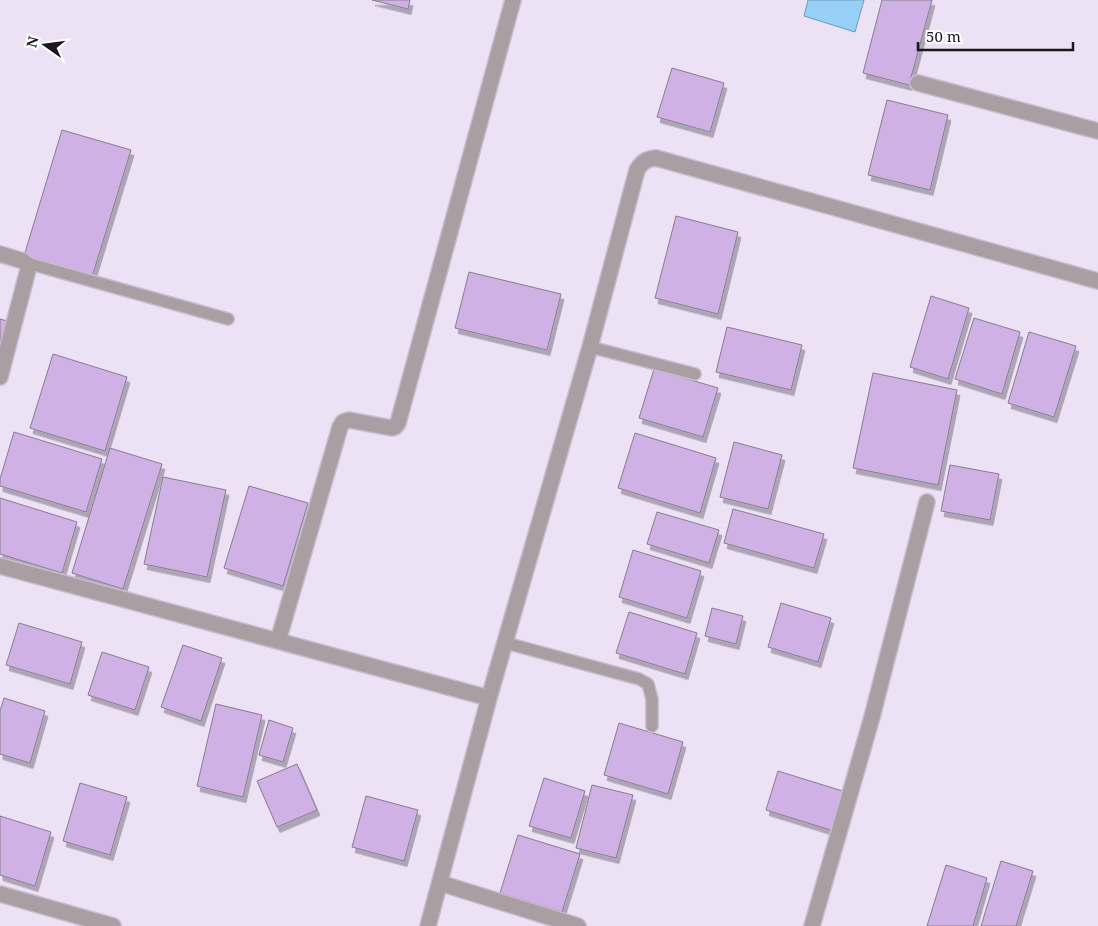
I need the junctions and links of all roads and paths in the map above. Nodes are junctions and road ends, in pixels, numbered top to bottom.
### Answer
1 (513, 0) edge
2 (918, 83) dead end
3 (1098, 131) edge
4 (0, 254) edge
5 (27, 263) junction
6 (1098, 281) edge
7 (228, 318) dead end
8 (590, 347) junction
9 (695, 374) dead end
10 (0, 378) edge
11 (927, 502) dead end
12 (0, 566) edge
13 (278, 641) junction
14 (506, 643) junction
15 (489, 698) junction
16 (652, 726) dead end
17 (440, 883) junction
18 (0, 894) edge
19 (113, 926) edge
20 (428, 926) edge
21 (578, 926) edge
22 (812, 926) edge

1 - 13 street
2 - 3 street
4 - 5 street
5 - 7 lane
5 - 10 street
6 - 8 street
8 - 9 lane
8 - 14 street
11 - 22 street
12 - 13 street
13 - 15 street
14 - 15 street
14 - 16 lane
15 - 17 street
17 - 20 street
17 - 21 street
18 - 19 street

